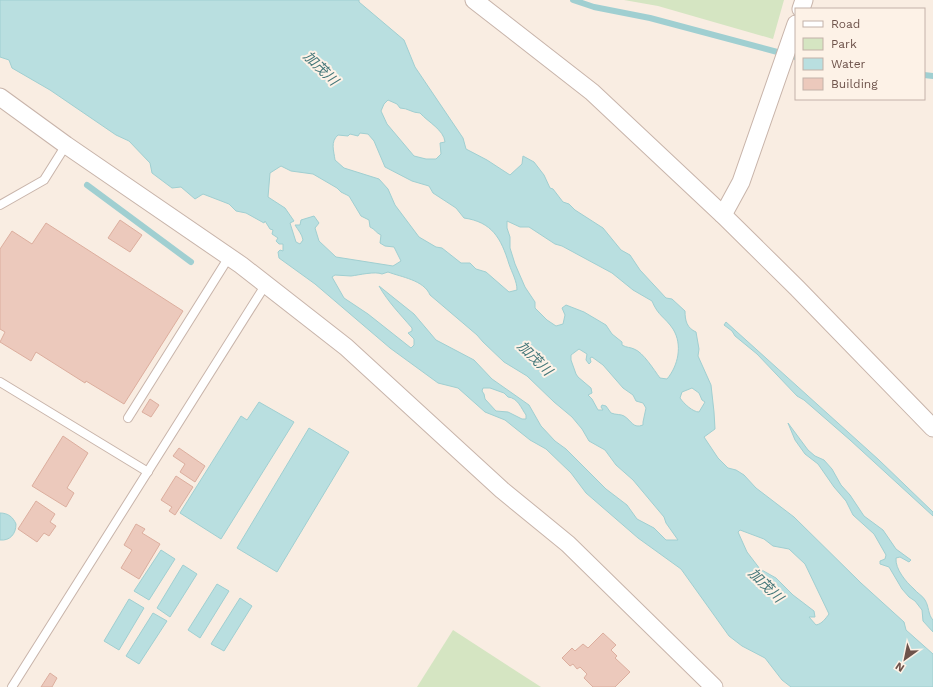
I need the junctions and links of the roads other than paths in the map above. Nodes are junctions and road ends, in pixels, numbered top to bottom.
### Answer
1 (474, 0) edge
2 (795, 27) edge
3 (0, 97) edge
4 (66, 145) junction
5 (0, 205) edge
6 (723, 215) junction
7 (229, 257) junction
8 (266, 284) junction
9 (0, 382) edge
10 (128, 418) dead end
11 (933, 428) edge
12 (148, 472) junction
13 (12, 687) edge
14 (714, 687) edge

1 - 6 street
2 - 6 street
3 - 4 street
4 - 5 lane
4 - 7 street
6 - 11 street
7 - 8 street
7 - 10 lane
8 - 12 lane
8 - 14 street
9 - 12 lane
12 - 13 lane

